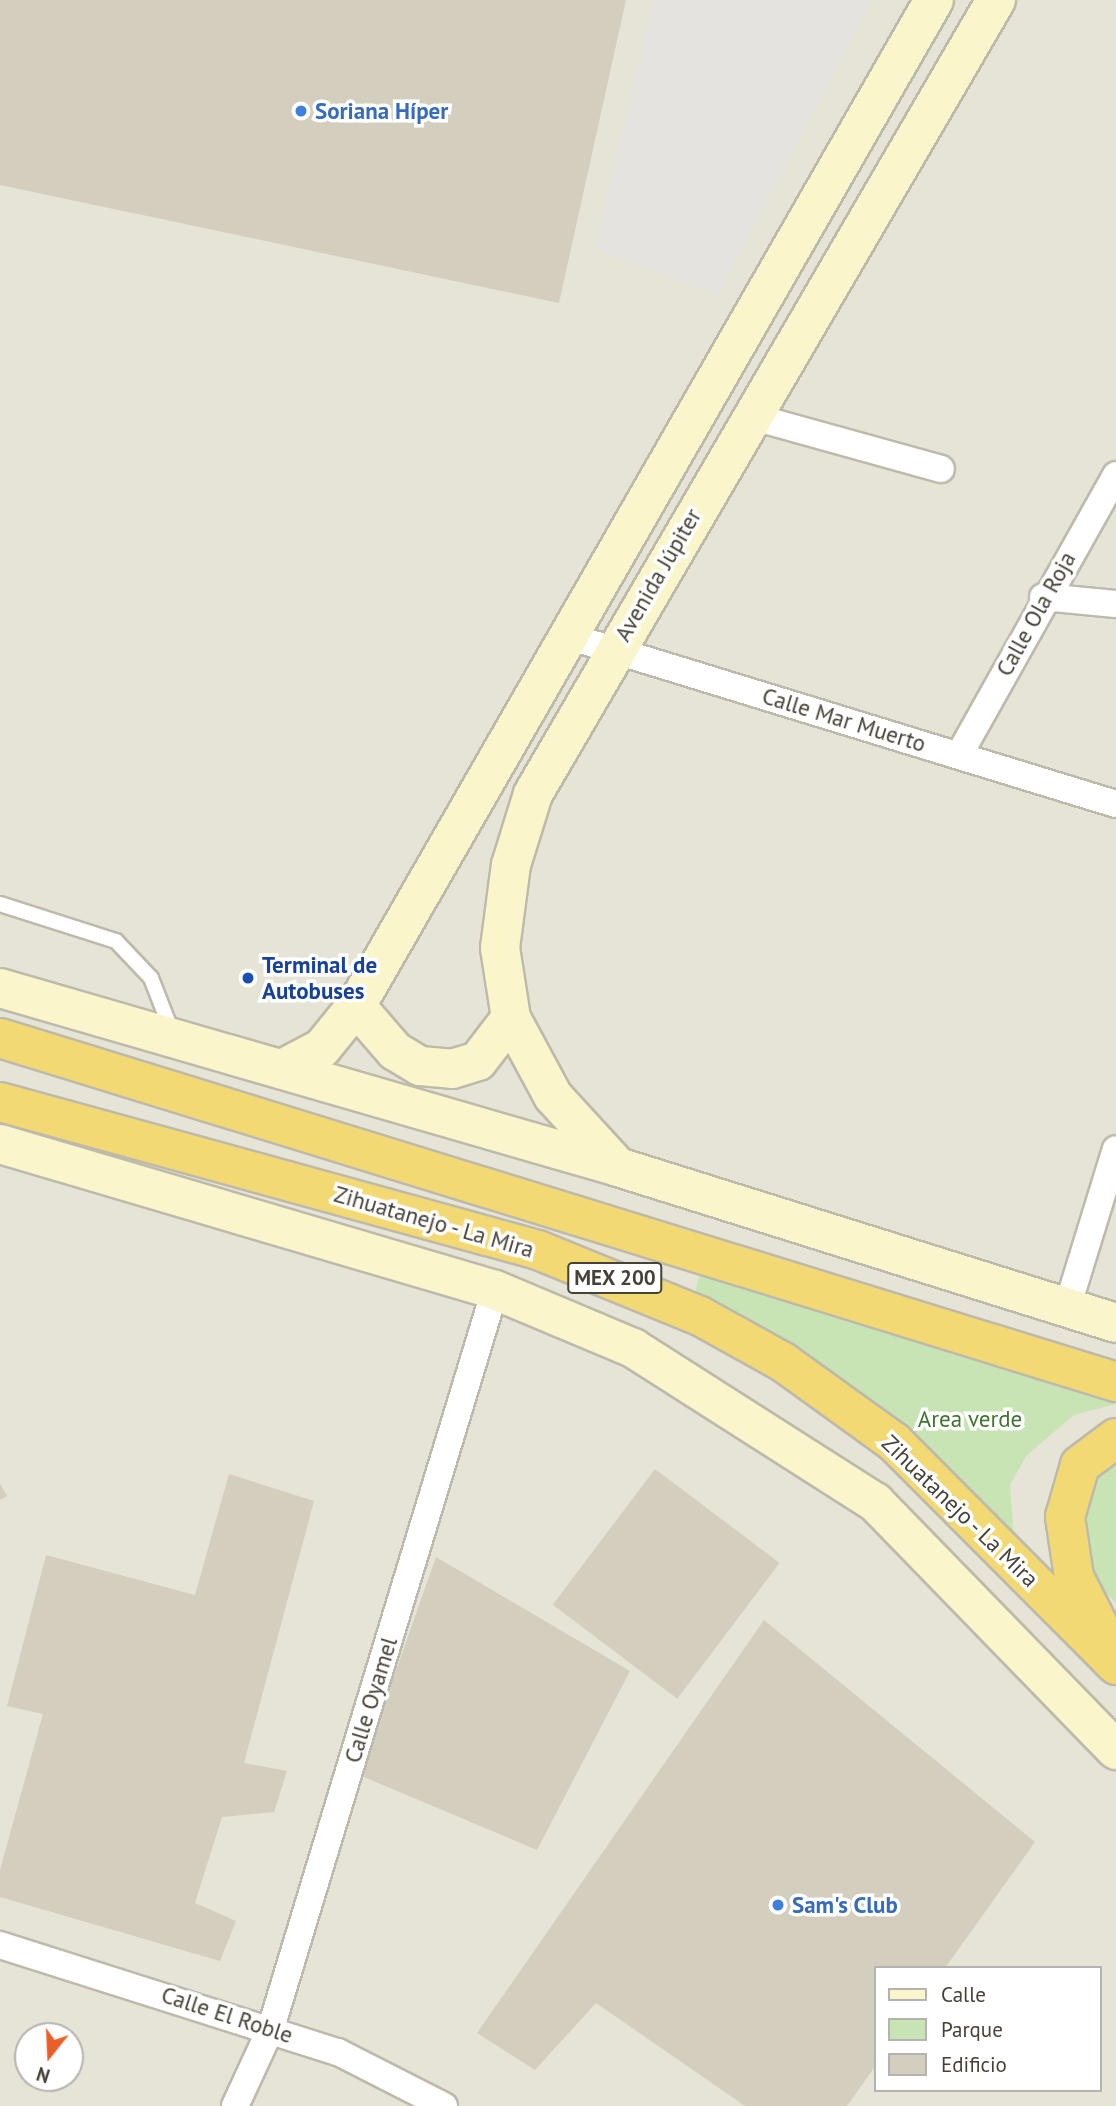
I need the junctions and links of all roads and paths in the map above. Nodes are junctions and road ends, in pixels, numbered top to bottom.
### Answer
1 (934, 0) edge
2 (996, 0) edge
3 (750, 416) junction
4 (941, 469) dead end
5 (1116, 475) edge
6 (1043, 597) junction
7 (1116, 604) edge
8 (571, 637) junction
9 (614, 651) junction
10 (959, 755) junction
11 (1116, 804) edge
12 (0, 904) edge
13 (0, 988) edge
14 (356, 1006) junction
15 (512, 1018) junction
16 (0, 1038) edge
17 (175, 1040) junction
18 (282, 1069) junction
19 (0, 1102) edge
20 (0, 1143) edge
21 (1116, 1149) edge
22 (618, 1167) junction
23 (495, 1290) junction
24 (1067, 1308) junction
25 (1116, 1323) edge
26 (1116, 1382) edge
27 (1116, 1438) edge
28 (1116, 1663) edge
29 (1116, 1750) edge
30 (0, 1945) edge
31 (271, 2028) junction
32 (235, 2106) edge
33 (444, 2106) edge

1 - 8 street, Avenida Júpiter
2 - 3 street, Avenida Júpiter
3 - 4 street
3 - 9 street, Avenida Júpiter
5 - 6 street, Calle Ola Roja
6 - 7 street
6 - 10 street, Calle Ola Roja
8 - 9 street, Calle Mar Muerto
8 - 14 street, Avenida Júpiter
9 - 10 street, Calle Mar Muerto
9 - 15 street, Avenida Júpiter
10 - 11 street, Calle Mar Muerto
12 - 17 lane
13 - 17 street
14 - 15 street
14 - 18 street, Avenida Júpiter
15 - 22 street, Avenida Júpiter
16 - 26 highway, Zihuatanejo - La Mira / MEX 200
17 - 18 street
18 - 22 street
19 - 28 highway, Zihuatanejo - La Mira / MEX 200
20 - 23 street
21 - 24 street
22 - 24 street
23 - 29 street
23 - 31 street, Calle Oyamel
24 - 25 street
27 - 28 highway
30 - 31 street, Calle El Roble
31 - 32 street, Calle Oyamel
31 - 33 street, Calle El Roble

